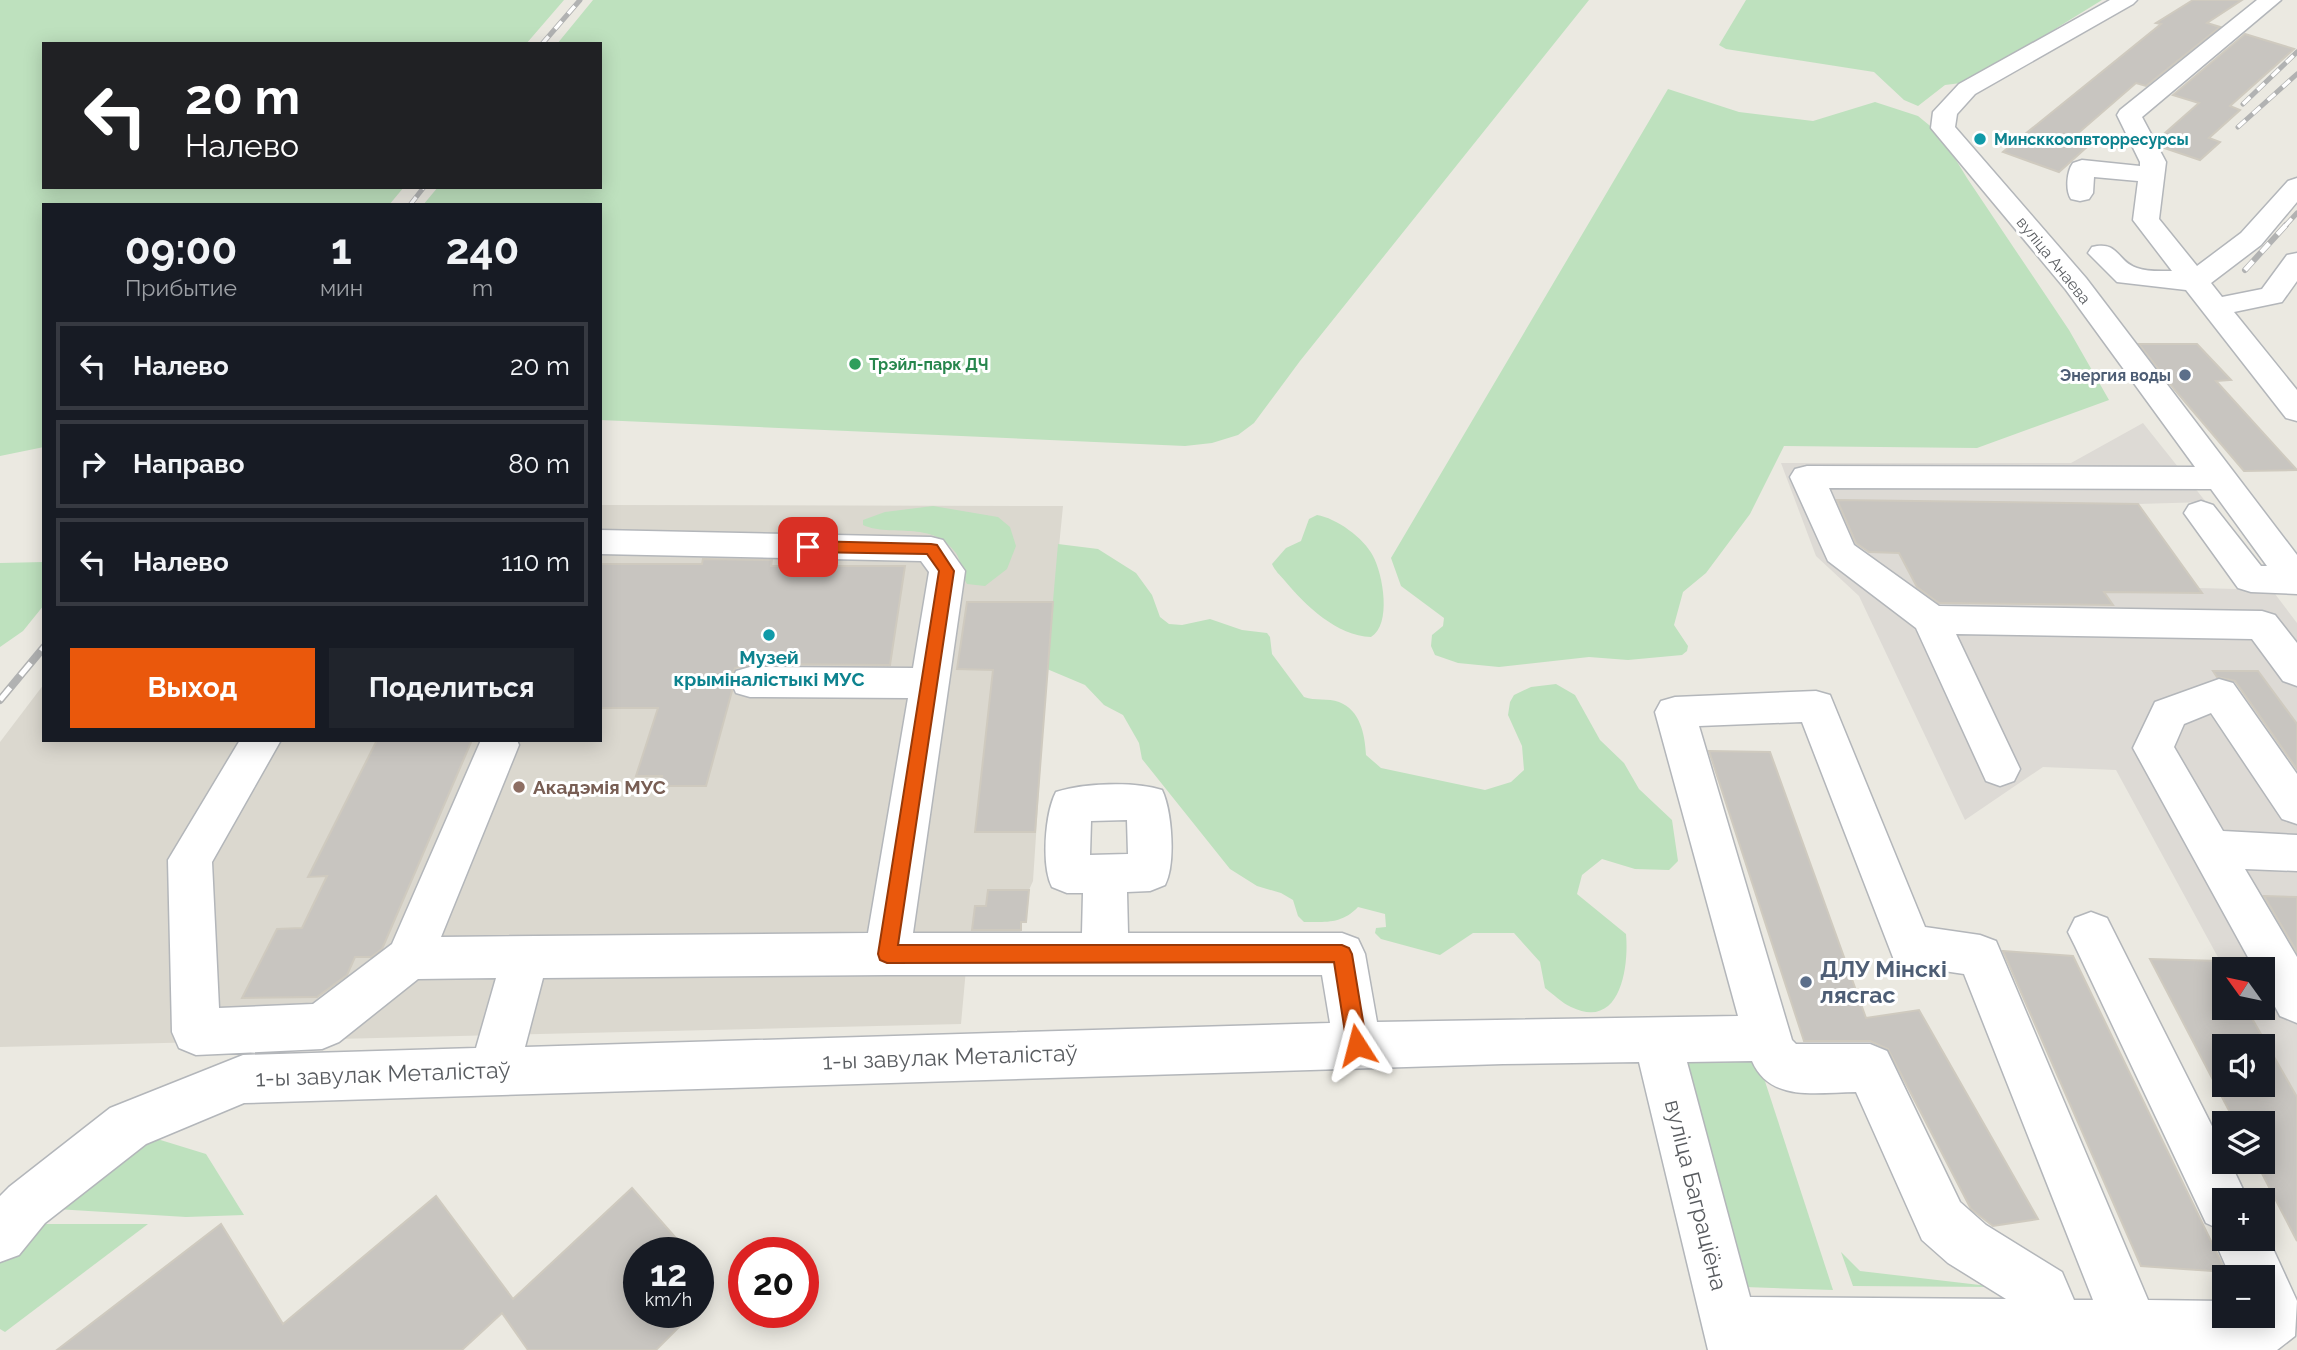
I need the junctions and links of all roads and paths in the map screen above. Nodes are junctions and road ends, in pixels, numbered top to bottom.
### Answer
1 (2126, 0) edge
2 (2270, 0) edge
3 (2152, 175) junction
4 (2297, 186) edge
5 (2080, 193) dead end
6 (2102, 253) dead end
7 (2297, 261) edge
8 (2195, 282) junction
9 (2215, 306) junction
10 (2297, 411) edge
11 (2218, 478) junction
12 (2201, 513) dead end
13 (602, 542) edge
14 (2285, 552) edge
15 (2297, 580) edge
16 (1931, 620) junction
17 (2297, 671) edge
18 (750, 682) dead end
19 (931, 682) junction
20 (260, 742) edge
21 (499, 745) dead end
22 (2000, 769) dead end
23 (2297, 807) edge
24 (2210, 849) junction
25 (2297, 853) edge
26 (1105, 874) dead end
27 (2091, 932) dead end
28 (887, 954) junction
29 (1105, 954) junction
30 (525, 957) junction
31 (410, 958) junction
32 (2297, 1001) edge
33 (1768, 1038) junction
34 (1657, 1039) junction
35 (1357, 1045) junction
36 (494, 1071) junction
37 (2216, 1188) edge
38 (0, 1236) edge
39 (2056, 1325) junction
40 (2132, 1328) junction
41 (2262, 1328) edge
42 (1732, 1337) edge

1 - 11 street, вуліца Анаева
2 - 3 street
3 - 5 street
3 - 8 street
4 - 8 street
6 - 8 street
7 - 9 street
8 - 9 street
9 - 10 street
11 - 14 street, вуліца Анаева
11 - 16 street
12 - 15 street
13 - 19 street
14 - 15 street, вуліца Анаева
16 - 17 street
16 - 22 street
18 - 19 street
19 - 28 street
20 - 31 street
21 - 31 street
23 - 24 street
24 - 25 street
24 - 32 street
26 - 29 street
27 - 37 street
28 - 29 street
28 - 30 street
29 - 35 street
30 - 31 street
30 - 36 street
33 - 34 street, 1-ы завулак Металістаў
33 - 39 street
33 - 40 street
34 - 35 street, 1-ы завулак Металістаў
34 - 42 street, вуліца Баграціёна
35 - 36 street, 1-ы завулак Металістаў
36 - 38 street, 1-ы завулак Металістаў
39 - 40 street
39 - 42 street
40 - 41 street

